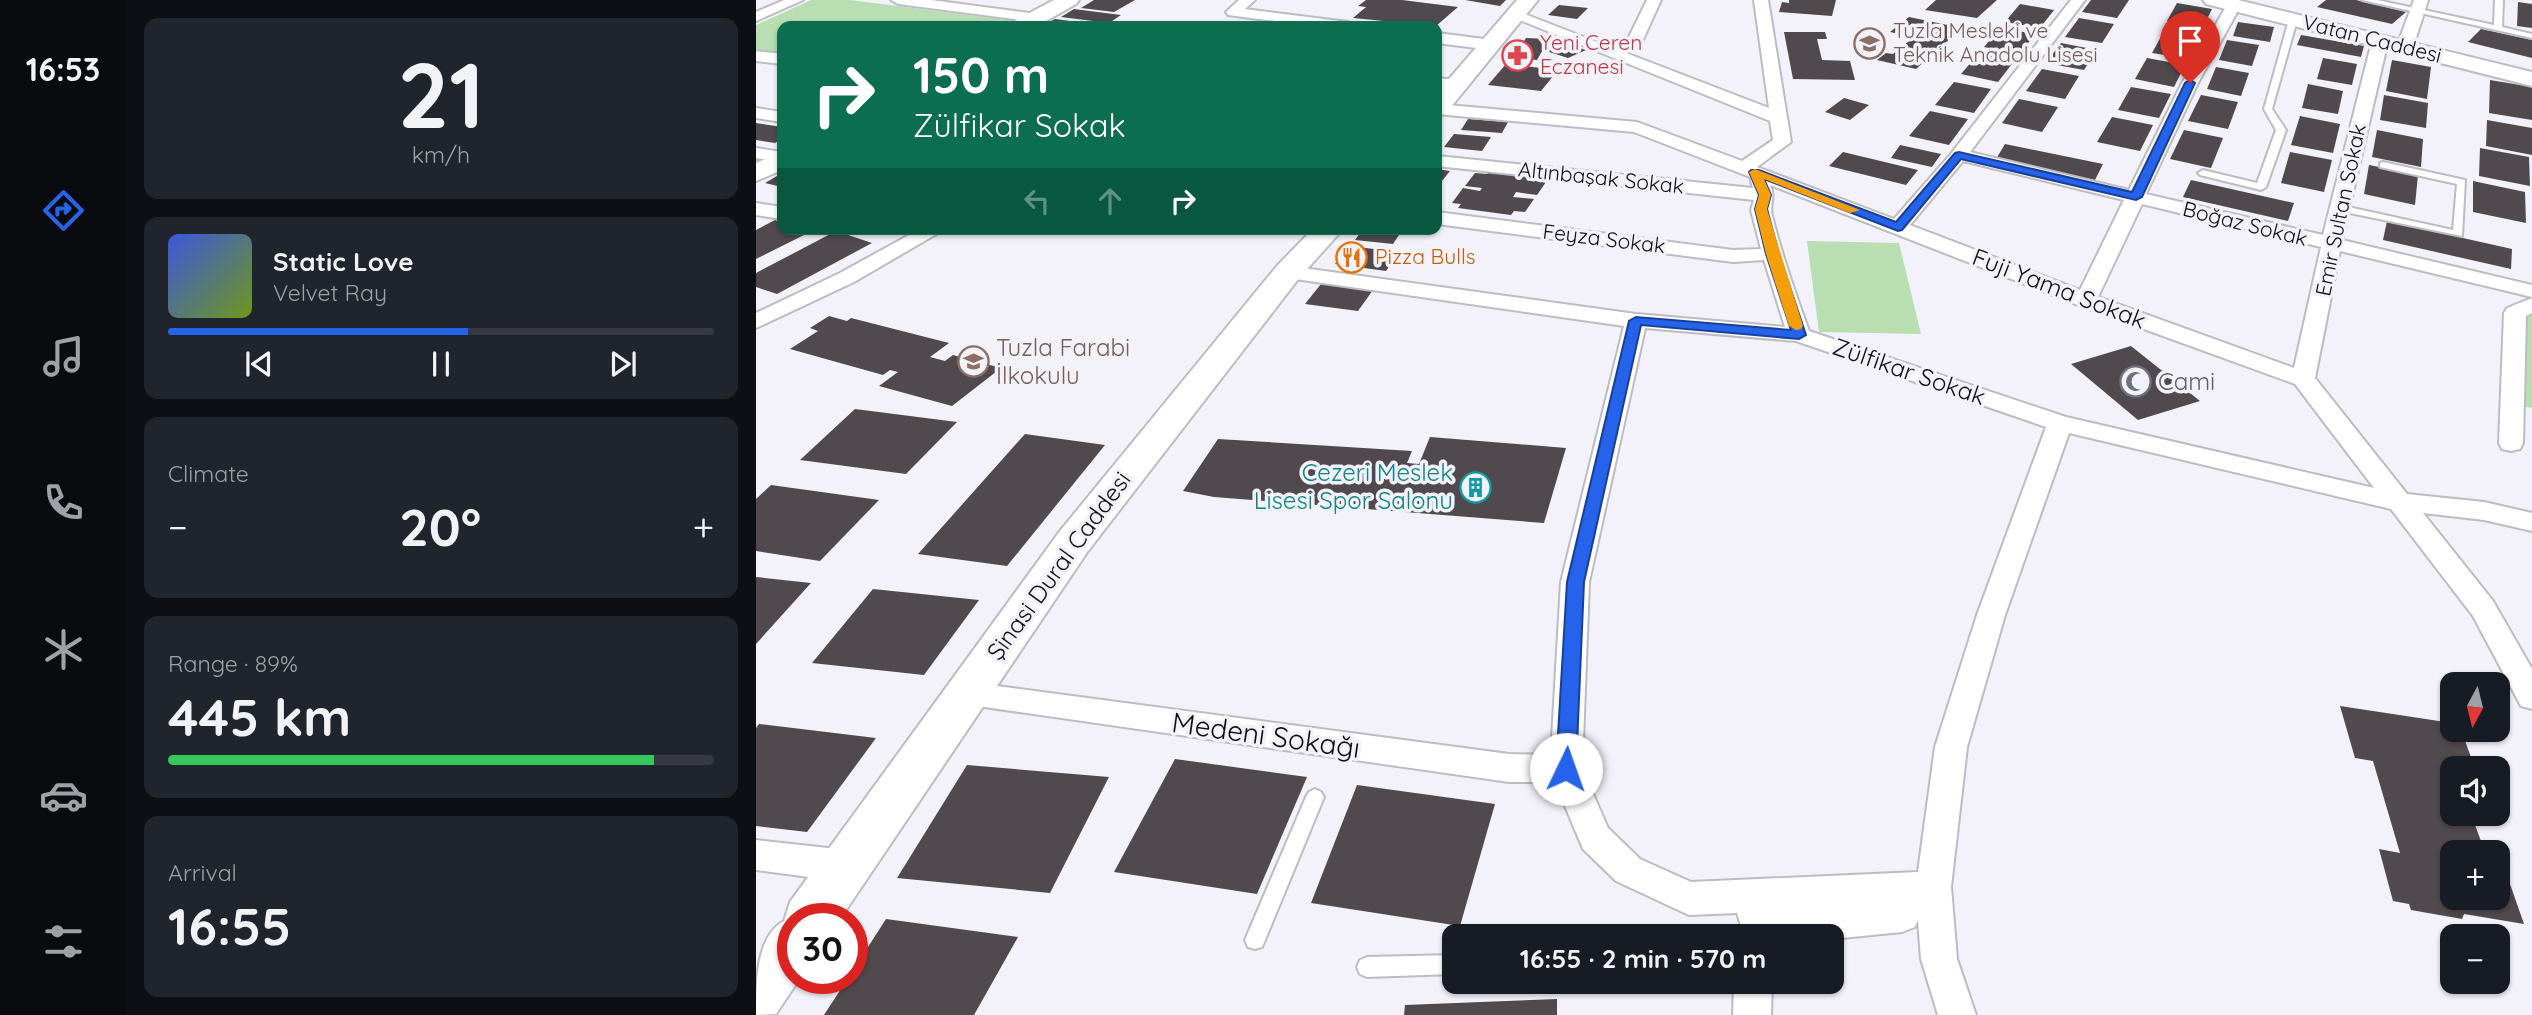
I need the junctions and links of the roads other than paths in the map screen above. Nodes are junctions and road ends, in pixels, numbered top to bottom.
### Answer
1 (796, 0) edge
2 (898, 0) edge
3 (1069, 0) edge
4 (1248, 0) edge
5 (1654, 0) edge
6 (1761, 0) edge
7 (2078, 0) edge
8 (2366, 0) edge
9 (2499, 0) edge
10 (2232, 2) edge
11 (960, 3) edge
12 (2419, 6) edge
13 (1522, 8) edge
14 (756, 17) edge
15 (2293, 20) junction
16 (1026, 21) edge
17 (1032, 21) edge
18 (1307, 21) edge
19 (2498, 29) junction
20 (2532, 36) edge
21 (2408, 38) junction
22 (1442, 39) edge
23 (2380, 41) junction
24 (1492, 45) junction
25 (1613, 54) junction
26 (756, 55) edge
27 (777, 59) edge
28 (2532, 70) edge
29 (2532, 79) edge
30 (1447, 84) edge
31 (1442, 108) edge
32 (756, 113) edge
33 (777, 116) edge
34 (1778, 118) junction
35 (756, 153) edge
36 (1959, 155) junction
37 (777, 157) edge
38 (777, 161) edge
39 (1442, 161) edge
40 (2383, 165) dead end
41 (1749, 170) junction
42 (756, 173) edge
43 (2203, 173) dead end
44 (1765, 195) junction
45 (2136, 197) junction
46 (2339, 208) junction
47 (756, 209) edge
48 (777, 212) edge
49 (1442, 219) edge
50 (1898, 227) junction
51 (925, 235) edge
52 (1323, 235) edge
53 (2333, 246) junction
54 (1772, 254) junction
55 (1288, 272) junction
56 (2532, 291) edge
57 (2086, 300) junction
58 (756, 303) edge
59 (2532, 304) edge
60 (780, 310) junction
61 (756, 321) edge
62 (1636, 321) junction
63 (1799, 335) junction
64 (2303, 379) junction
65 (2060, 423) junction
66 (2511, 443) dead end
67 (2398, 502) junction
68 (2532, 522) edge
69 (967, 694) junction
70 (2532, 697) edge
71 (1566, 769) junction
72 (1315, 797) dead end
73 (756, 855) edge
74 (846, 866) junction
75 (1933, 887) junction
76 (820, 903) edge
77 (1902, 915) dead end
78 (1754, 917) edge
79 (1255, 940) dead end
80 (1442, 964) edge
81 (777, 965) edge
82 (1367, 967) dead end
83 (1753, 994) edge
84 (756, 995) edge
85 (1752, 1015) edge
86 (1957, 1015) edge

1 - 14 street
2 - 11 street
3 - 17 street
4 - 18 street
5 - 25 street
6 - 34 street
7 - 36 street
8 - 12 lane
9 - 19 lane
10 - 15 street, Vatan Caddesi
10 - 21 street, Vatan Caddesi
10 - 45 street
11 - 16 street
12 - 19 lane
12 - 21 street
13 - 24 street
13 - 25 street
15 - 23 street, Vatan Caddesi
15 - 43 lane
19 - 20 lane
21 - 28 street, Vatan Caddesi
22 - 24 street
23 - 29 street, Vatan Caddesi
23 - 46 street, Emir Sultan Sokak
24 - 30 street
25 - 34 street
26 - 27 street
31 - 41 street, Fuji Yama Sokak
32 - 33 street
34 - 41 street
35 - 37 street
36 - 45 street, Boğaz Sokak
36 - 50 street
38 - 42 street
39 - 44 street, Altınbaşak Sokak
40 - 46 lane
41 - 44 street
41 - 50 street, Fuji Yama Sokak
44 - 54 street
45 - 53 street, Boğaz Sokak
45 - 57 street
46 - 53 street, Emir Sultan Sokak
47 - 48 street
49 - 54 street, Feyza Sokak
50 - 57 street, Fuji Yama Sokak
51 - 60 street
52 - 55 street, Şinasi Dural Caddesi
53 - 56 street, Boğaz Sokak
53 - 64 street, Emir Sultan Sokak
54 - 63 street
55 - 62 street, Zülfikar Sokak
55 - 69 street, Şinasi Dural Caddesi
57 - 64 street, Fuji Yama Sokak
58 - 60 street
59 - 66 street
60 - 61 street
62 - 63 street, Zülfikar Sokak
62 - 71 street
63 - 65 street, Zülfikar Sokak
64 - 67 street
65 - 67 street, Zülfikar Sokak
65 - 75 street
67 - 68 street, Zülfikar Sokak
67 - 70 street
69 - 71 street, Medeni Sokağı
69 - 74 street, Şinasi Dural Caddesi
71 - 78 street
72 - 79 lane
73 - 74 street
74 - 76 street, Şinasi Dural Caddesi
75 - 78 street
75 - 86 street
77 - 78 street
80 - 82 lane
81 - 84 street
83 - 85 street

